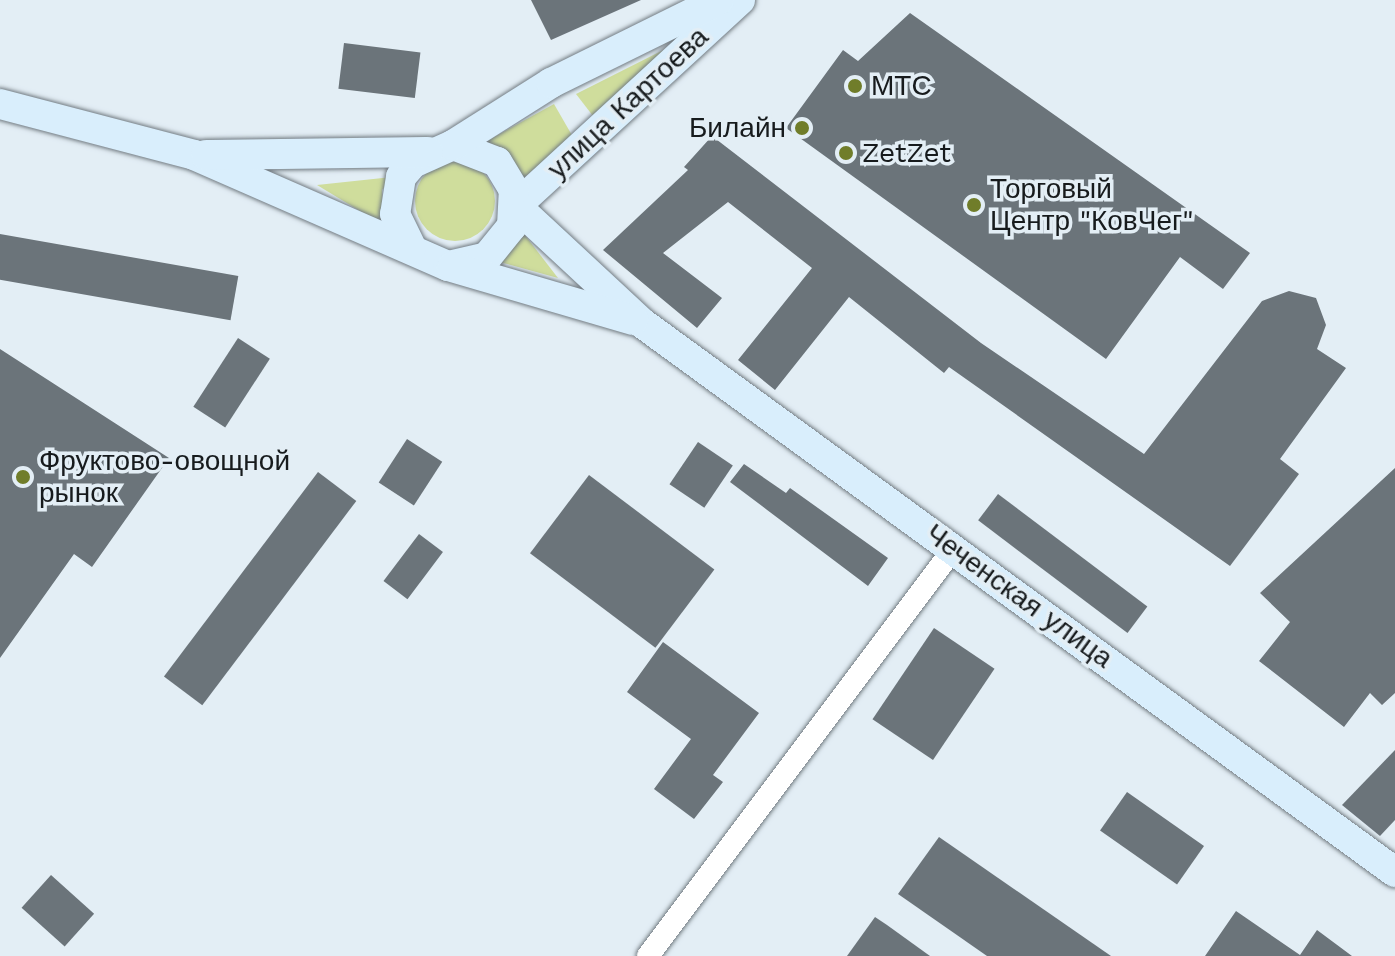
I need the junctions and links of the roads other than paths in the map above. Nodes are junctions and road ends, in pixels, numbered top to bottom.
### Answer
1 (719, 0) edge
2 (740, 0) edge
3 (0, 104) edge
4 (440, 148) junction
5 (194, 155) junction
6 (516, 206) junction
7 (411, 247) junction
8 (448, 266) junction
9 (642, 323) junction
10 (954, 548) junction
11 (1395, 872) edge
12 (648, 956) edge

1 - 4 main road, улица Картоева
2 - 6 main road, улица Картоева
3 - 5 main road
4 - 5 main road
4 - 6 main road
4 - 7 main road
5 - 7 main road
6 - 8 main road
6 - 9 main road, Чеченская улица
7 - 8 main road
8 - 9 main road, Чеченская улица
9 - 10 main road, Чеченская улица
10 - 11 main road, Чеченская улица
10 - 12 street

